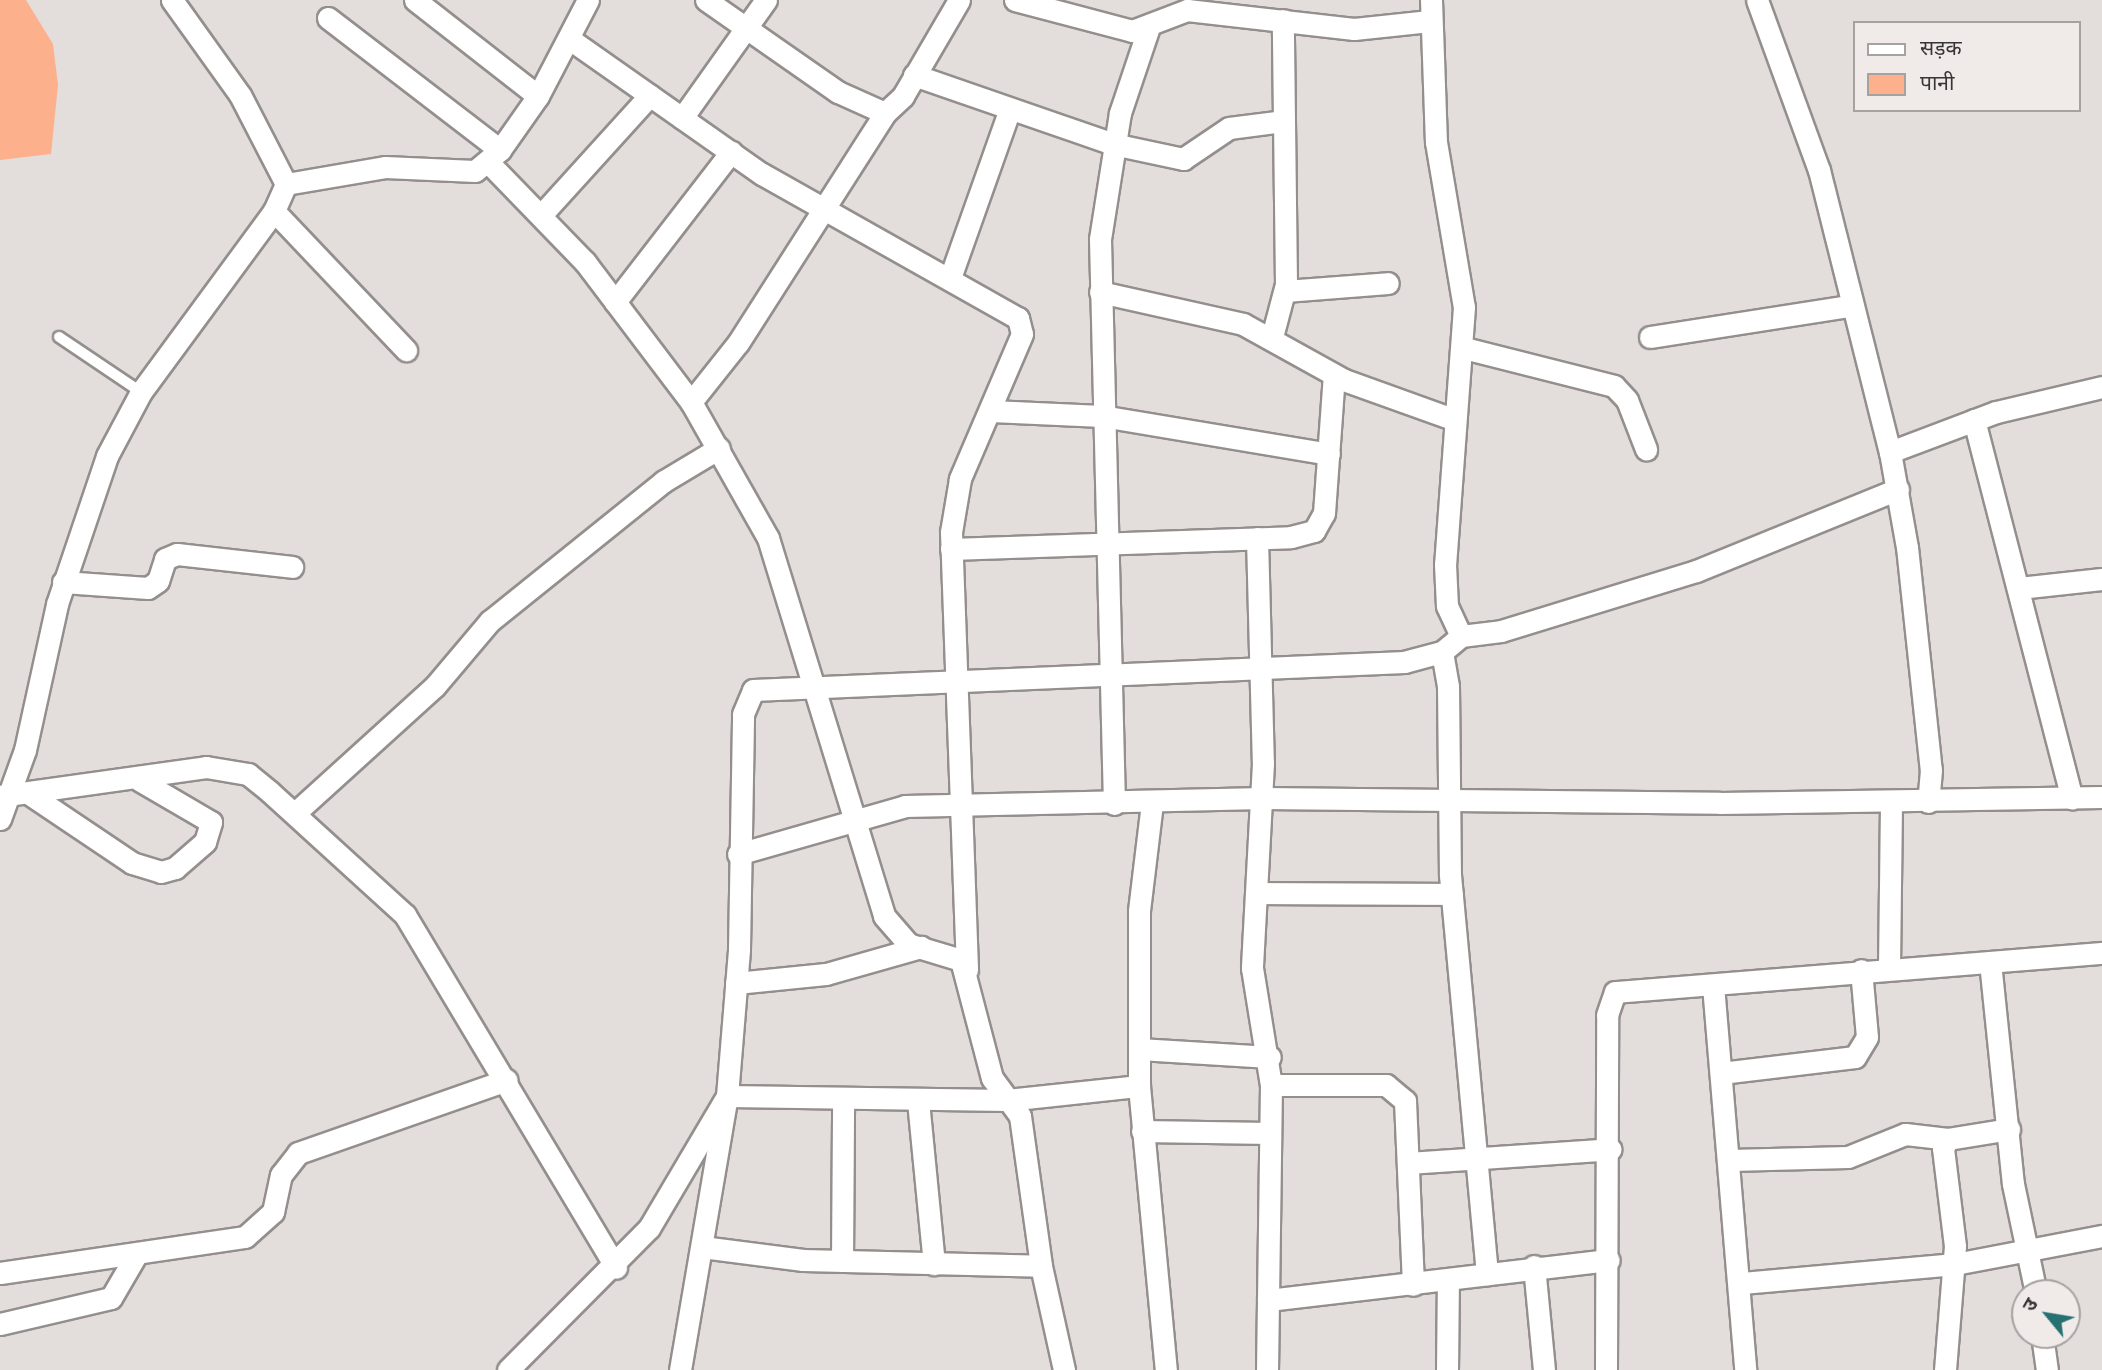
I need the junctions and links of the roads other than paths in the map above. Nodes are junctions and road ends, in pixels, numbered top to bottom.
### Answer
1 (172, 0) edge
2 (415, 0) edge
3 (588, 0) edge
4 (706, 0) edge
5 (766, 0) edge
6 (959, 0) edge
7 (1015, 0) edge
8 (1170, 0) edge
9 (1757, 0) edge
10 (1431, 10) edge
11 (328, 18) dead end
12 (1283, 20) junction
13 (747, 28) junction
14 (1152, 28) junction
15 (571, 40) junction
16 (914, 75) junction
17 (650, 95) junction
18 (538, 96) junction
19 (1009, 111) junction
20 (885, 113) junction
21 (682, 118) junction
22 (1283, 121) junction
23 (1113, 144) junction
24 (731, 152) junction
25 (495, 156) junction
26 (286, 184) junction
27 (274, 211) junction
28 (827, 211) junction
29 (543, 213) junction
30 (950, 278) junction
31 (1388, 283) dead end
32 (1285, 291) junction
33 (1100, 292) junction
34 (615, 302) junction
35 (1850, 306) junction
36 (59, 337) dead end
37 (1272, 337) junction
38 (1650, 337) dead end
39 (1464, 348) junction
40 (405, 350) dead end
41 (1334, 375) junction
42 (2102, 387) edge
43 (141, 392) junction
44 (691, 402) junction
45 (991, 411) junction
46 (1102, 416) junction
47 (1455, 420) junction
48 (1974, 420) junction
49 (719, 448) junction
50 (1646, 449) dead end
51 (1890, 452) junction
52 (1329, 454) junction
53 (1898, 489) junction
54 (1257, 538) junction
55 (1105, 541) junction
56 (951, 550) junction
57 (292, 566) dead end
58 (2102, 579) edge
59 (63, 582) junction
60 (2019, 588) junction
61 (1461, 635) junction
62 (1442, 652) junction
63 (1259, 667) junction
64 (1108, 673) junction
65 (957, 681) junction
66 (813, 688) junction
67 (139, 780) junction
68 (13, 795) edge
69 (2102, 797) edge
70 (1263, 798) junction
71 (2072, 799) junction
72 (1449, 800) junction
73 (1891, 802) junction
74 (1928, 802) junction
75 (1152, 803) junction
76 (1114, 804) junction
77 (958, 808) junction
78 (295, 813) junction
79 (0, 819) edge
80 (858, 820) junction
81 (738, 854) junction
82 (1258, 893) junction
83 (1452, 894) junction
84 (921, 947) junction
85 (2102, 953) edge
86 (1990, 962) junction
87 (1889, 968) junction
88 (967, 970) junction
89 (1861, 970) junction
90 (736, 983) junction
91 (1713, 985) junction
92 (1139, 1049) junction
93 (1269, 1057) junction
94 (1721, 1073) junction
95 (507, 1080) junction
96 (1271, 1085) junction
97 (1139, 1086) junction
98 (727, 1096) junction
99 (1007, 1100) junction
100 (843, 1101) junction
101 (918, 1101) junction
102 (2009, 1129) junction
103 (1142, 1132) junction
104 (1270, 1133) junction
105 (1948, 1139) junction
106 (1611, 1149) junction
107 (1730, 1160) junction
108 (1479, 1162) junction
109 (1408, 1163) junction
110 (2102, 1236) edge
111 (702, 1247) junction
112 (2029, 1248) junction
113 (135, 1257) junction
114 (842, 1261) junction
115 (1609, 1261) junction
116 (934, 1264) junction
117 (1955, 1264) junction
118 (1041, 1266) junction
119 (1534, 1266) junction
120 (616, 1268) junction
121 (0, 1273) edge
122 (1487, 1274) junction
123 (2034, 1279) edge
124 (1448, 1281) junction
125 (1741, 1283) junction
126 (1413, 1285) junction
127 (1268, 1300) junction
128 (0, 1324) edge
129 (2044, 1349) edge
130 (508, 1370) edge
131 (680, 1370) edge
132 (1064, 1370) edge
133 (1166, 1370) edge
134 (1267, 1370) edge
135 (1447, 1370) edge
136 (1544, 1370) edge
137 (1606, 1370) edge
138 (1745, 1370) edge
139 (1945, 1370) edge
140 (2047, 1370) edge

1 - 26 street
2 - 18 street
3 - 15 street
4 - 13 street
5 - 13 street
6 - 16 street
7 - 14 street
8 - 14 street
9 - 35 street
10 - 12 street
10 - 39 street
11 - 25 street
12 - 14 street
12 - 22 street
13 - 20 street
13 - 21 street
14 - 23 street
15 - 17 street
15 - 18 street
16 - 19 street
16 - 20 street
17 - 21 street
17 - 29 street
18 - 25 street
19 - 23 street
19 - 30 street
20 - 28 street
21 - 24 street
22 - 23 street
22 - 32 street
23 - 33 street
24 - 28 street
24 - 34 street
25 - 26 street
25 - 29 street
26 - 27 street
27 - 40 street
27 - 43 street
28 - 30 street
28 - 44 street
29 - 34 street
30 - 45 street
31 - 32 street
32 - 37 street
33 - 37 street
33 - 46 street
34 - 44 street
35 - 38 street
35 - 51 street
36 - 43 lane
37 - 41 street
39 - 47 street
39 - 50 street
41 - 47 street
41 - 52 street
42 - 48 street
43 - 59 street
44 - 49 street
45 - 46 street
45 - 56 street
46 - 52 street
46 - 55 street
47 - 61 street
48 - 51 street
48 - 60 street
49 - 66 street
49 - 78 street
51 - 53 street
52 - 54 street
53 - 61 street
53 - 74 street
54 - 55 street
54 - 63 street
55 - 56 street
55 - 64 street
56 - 65 street
57 - 59 street
58 - 60 street
59 - 68 street
60 - 71 street
61 - 62 street
62 - 63 street
62 - 72 street
63 - 64 street
63 - 70 street
64 - 65 street
64 - 76 street
65 - 66 street
65 - 77 street
66 - 80 street
66 - 81 street
67 - 68 street
67 - 68 street
67 - 78 street
68 - 79 street
69 - 71 street
70 - 72 street
70 - 75 street
70 - 82 street
71 - 74 street
72 - 73 street
72 - 83 street
73 - 74 street
73 - 87 street
75 - 76 street
75 - 92 street
76 - 77 street
77 - 80 street
77 - 88 street
78 - 95 street
80 - 81 street
80 - 84 street
81 - 90 street
82 - 83 street
82 - 93 street
83 - 108 street
84 - 88 street
84 - 90 street
85 - 86 street
86 - 87 street
86 - 102 street
87 - 89 street
88 - 99 street
89 - 91 street
89 - 94 street
90 - 98 street
91 - 94 street
91 - 106 street
92 - 93 street
92 - 97 street
93 - 96 street
94 - 107 street
95 - 113 street
95 - 120 street
96 - 104 street
96 - 109 street
97 - 99 street
97 - 103 street
98 - 100 street
98 - 111 street
98 - 120 street
99 - 101 street
99 - 118 street
100 - 101 street
100 - 114 street
101 - 116 street
102 - 105 street
102 - 112 street
103 - 104 street
103 - 133 street
104 - 127 street
105 - 107 street
105 - 117 street
106 - 108 street
106 - 115 street
107 - 125 street
108 - 109 street
108 - 122 street
109 - 126 street
110 - 112 street
111 - 114 street
111 - 131 street
112 - 117 street
112 - 123 street
113 - 121 street
113 - 128 street
114 - 116 street
115 - 119 street
115 - 137 street
116 - 118 street
117 - 125 street
117 - 139 street
118 - 132 street
119 - 122 street
119 - 136 street
120 - 130 street
122 - 124 street
124 - 126 street
124 - 135 street
125 - 138 street
126 - 127 street
127 - 134 street
129 - 140 street

